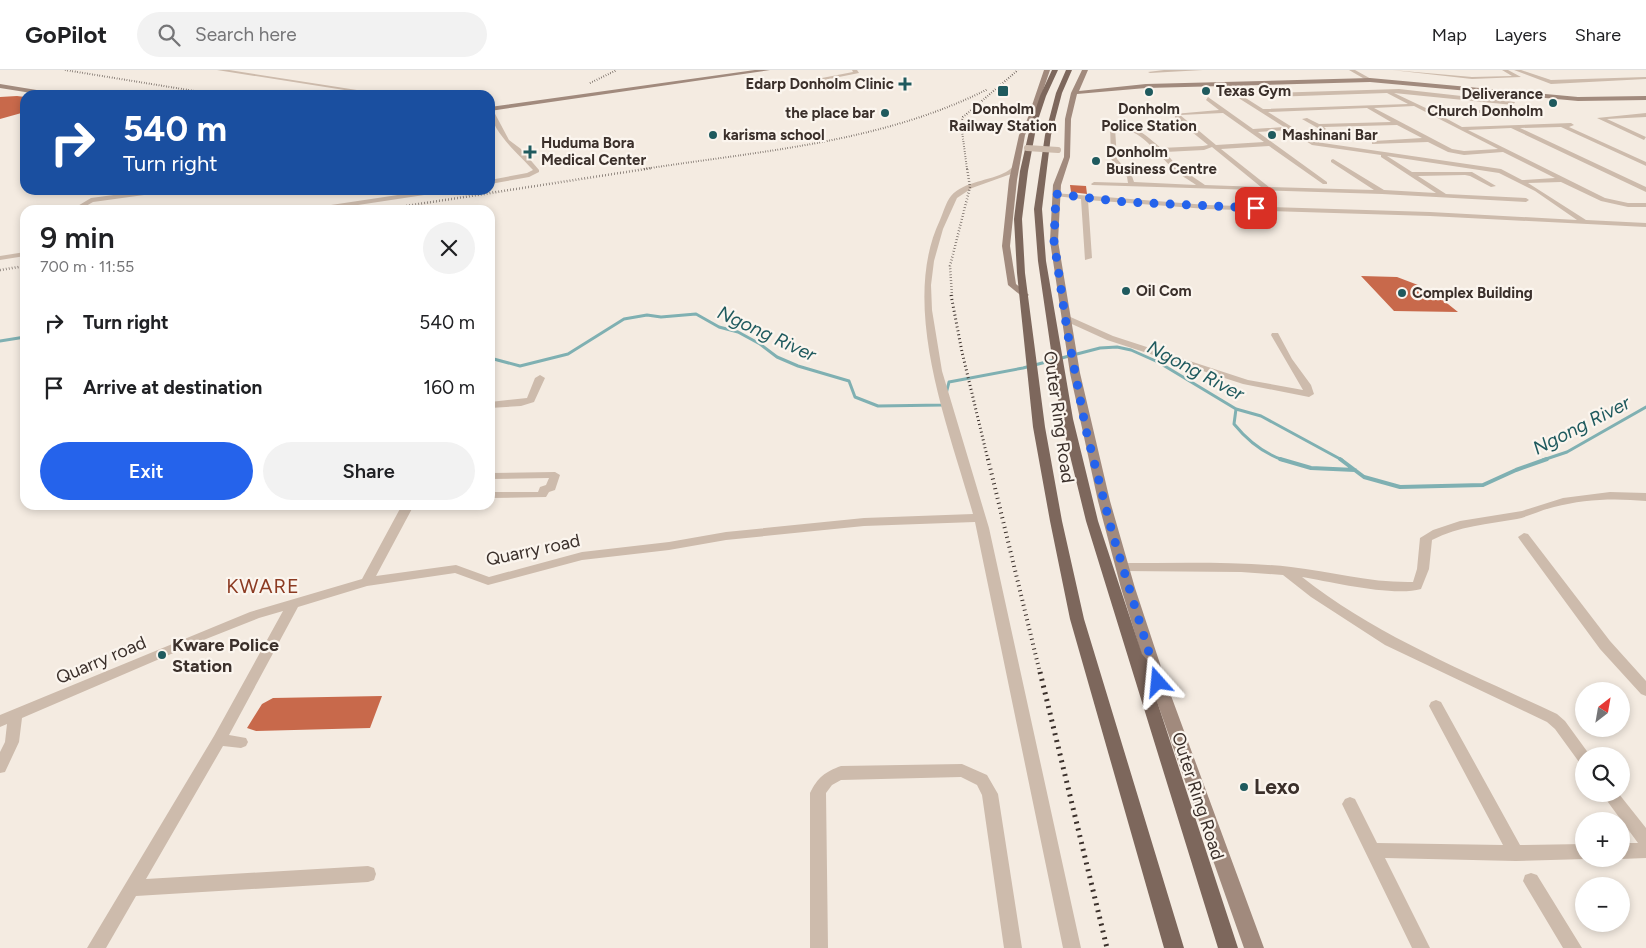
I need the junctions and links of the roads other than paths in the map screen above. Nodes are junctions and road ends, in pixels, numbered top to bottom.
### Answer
1 (219, 70) edge
2 (768, 70) edge
3 (854, 70) edge
4 (1047, 70) edge
5 (1055, 70) edge
6 (1069, 70) edge
7 (1085, 70) edge
8 (1201, 70) edge
9 (1351, 70) edge
10 (1394, 70) edge
11 (1452, 70) edge
12 (1504, 70) edge
13 (1516, 70) edge
14 (1151, 72) edge
15 (1081, 77) junction
16 (1472, 78) junction
17 (1646, 78) edge
18 (1087, 80) dead end
19 (1370, 80) junction
20 (799, 83) dead end
21 (1220, 84) junction
22 (1098, 85) dead end
23 (0, 86) edge
24 (1128, 87) junction
25 (24, 90) edge
26 (353, 90) edge
27 (1387, 91) junction
28 (1074, 93) junction
29 (1267, 95) dead end
30 (1454, 96) junction
31 (1208, 99) dead end
32 (1645, 99) edge
33 (1513, 103) dead end
34 (1414, 105) junction
35 (1367, 106) junction
36 (495, 108) edge
37 (1260, 110) junction
38 (1486, 110) junction
39 (1522, 110) dead end
40 (1225, 111) junction
41 (1430, 113) junction
42 (1646, 115) edge
43 (495, 118) edge
44 (1306, 119) dead end
45 (1396, 123) junction
46 (1571, 125) dead end
47 (1318, 126) junction
48 (1562, 126) junction
49 (1460, 128) junction
50 (1513, 128) junction
51 (1288, 129) junction
52 (1252, 131) junction
53 (1327, 131) dead end
54 (1630, 138) dead end
55 (1645, 138) edge
56 (1428, 140) junction
57 (1374, 143) dead end
58 (1268, 144) junction
59 (1215, 146) junction
60 (1026, 148) dead end
61 (1058, 150) dead end
62 (1160, 150) junction
63 (1504, 151) junction
64 (1379, 154) junction
65 (1333, 161) dead end
66 (1646, 164) edge
67 (1015, 167) junction
68 (1410, 174) junction
69 (1561, 180) junction
70 (495, 181) edge
71 (1522, 181) junction
72 (1325, 182) dead end
73 (1094, 184) dead end
74 (1135, 185) junction
75 (1202, 186) junction
76 (1493, 186) dead end
77 (1268, 189) junction
78 (1646, 190) edge
79 (1382, 192) junction
80 (1056, 194) junction
81 (128, 195) edge
82 (411, 195) edge
83 (1444, 196) junction
84 (1084, 198) junction
85 (1526, 200) dead end
86 (82, 205) edge
87 (344, 205) edge
88 (1646, 205) edge
89 (1584, 220) junction
90 (1646, 224) edge
91 (20, 255) edge
92 (0, 258) edge
93 (1088, 258) dead end
94 (1024, 294) junction
95 (1066, 318) junction
96 (1275, 335) dead end
97 (1068, 375) junction
98 (540, 378) dead end
99 (495, 405) edge
100 (1088, 437) junction
101 (1074, 449) junction
102 (495, 476) edge
103 (495, 495) edge
104 (1646, 497) edge
105 (405, 510) edge
106 (979, 518) junction
107 (1524, 536) dead end
108 (1122, 567) junction
109 (1286, 571) junction
110 (367, 582) junction
111 (293, 605) junction
112 (1133, 654) junction
113 (1158, 682) junction
114 (1646, 690) edge
115 (1436, 706) dead end
116 (15, 716) junction
117 (0, 722) edge
118 (220, 740) junction
119 (242, 742) dead end
120 (1576, 747) edge
121 (0, 767) edge
122 (1616, 802) edge
123 (1350, 804) dead end
124 (1646, 841) edge
125 (1372, 850) junction
126 (1646, 850) edge
127 (1630, 851) edge
128 (1575, 852) edge
129 (1516, 853) junction
130 (368, 874) dead end
131 (1531, 881) dead end
132 (131, 888) junction
133 (96, 948) edge
134 (819, 948) edge
135 (1013, 948) edge
136 (1072, 948) edge
137 (1174, 948) edge
138 (1228, 948) edge
139 (1254, 948) edge
140 (1421, 948) edge
141 (1573, 948) edge

1 - 26 street
2 - 36 main road
3 - 20 street
4 - 67 main road, Outer Ring Road
5 - 94 main road, Outer Ring Road
6 - 97 main road, Outer Ring Road
7 - 15 main road
8 - 14 street
9 - 19 street
10 - 16 street
11 - 16 street
12 - 16 street
13 - 17 street
15 - 18 main road
15 - 28 main road
19 - 21 main road
19 - 32 main road
21 - 24 main road
21 - 37 street
22 - 24 main road
23 - 25 main road
24 - 28 main road
27 - 29 street
27 - 30 street
27 - 34 street
28 - 80 main road
30 - 33 street
30 - 38 street
31 - 40 street
34 - 35 street
34 - 41 street
35 - 37 street
35 - 45 street
37 - 51 street
38 - 39 street
38 - 41 street
40 - 52 street
40 - 59 street
41 - 49 street
42 - 55 street
43 - 70 street
44 - 47 street
45 - 47 street
45 - 56 street
46 - 48 street
47 - 53 street
48 - 50 street
48 - 66 street
49 - 50 street
49 - 63 street
50 - 78 street
51 - 52 street
51 - 64 street
52 - 58 street
54 - 55 street
56 - 57 street
56 - 63 street
58 - 59 street
58 - 72 street
59 - 62 street
59 - 77 street
60 - 61 street, bridge
62 - 74 street
62 - 75 street
63 - 69 street
64 - 68 street
64 - 71 street
65 - 79 street
67 - 94 main road, Outer Ring Road
67 - 106 street
68 - 76 street
68 - 83 street
69 - 71 street
69 - 88 street
71 - 89 street
73 - 74 street
74 - 75 street
75 - 77 street
77 - 79 street
79 - 83 street
80 - 84 street
80 - 95 main road
81 - 86 street
82 - 87 street
83 - 85 street
84 - 89 street
84 - 93 street
89 - 90 street
91 - 92 street
94 - 137 main road, Outer Ring Road
95 - 96 street
95 - 97 main road
97 - 100 main road
97 - 101 main road, Outer Ring Road
98 - 99 street
100 - 101 main road
100 - 108 main road
101 - 112 main road, Outer Ring Road
102 - 103 street
104 - 109 street
105 - 110 street
106 - 110 street, Quarry road
106 - 136 street
107 - 114 street
108 - 109 street
108 - 113 main road
109 - 120 street
110 - 111 street, Quarry road
111 - 116 street, Quarry road
111 - 118 street
112 - 113 main road
112 - 138 main road, Outer Ring Road
113 - 139 main road
115 - 129 street
116 - 117 street, Quarry road
116 - 121 street
118 - 119 street
118 - 132 street
122 - 124 street
123 - 125 street
125 - 129 street
125 - 140 street
126 - 127 street
128 - 129 street
130 - 132 street
131 - 141 street
132 - 133 street
134 - 135 street

